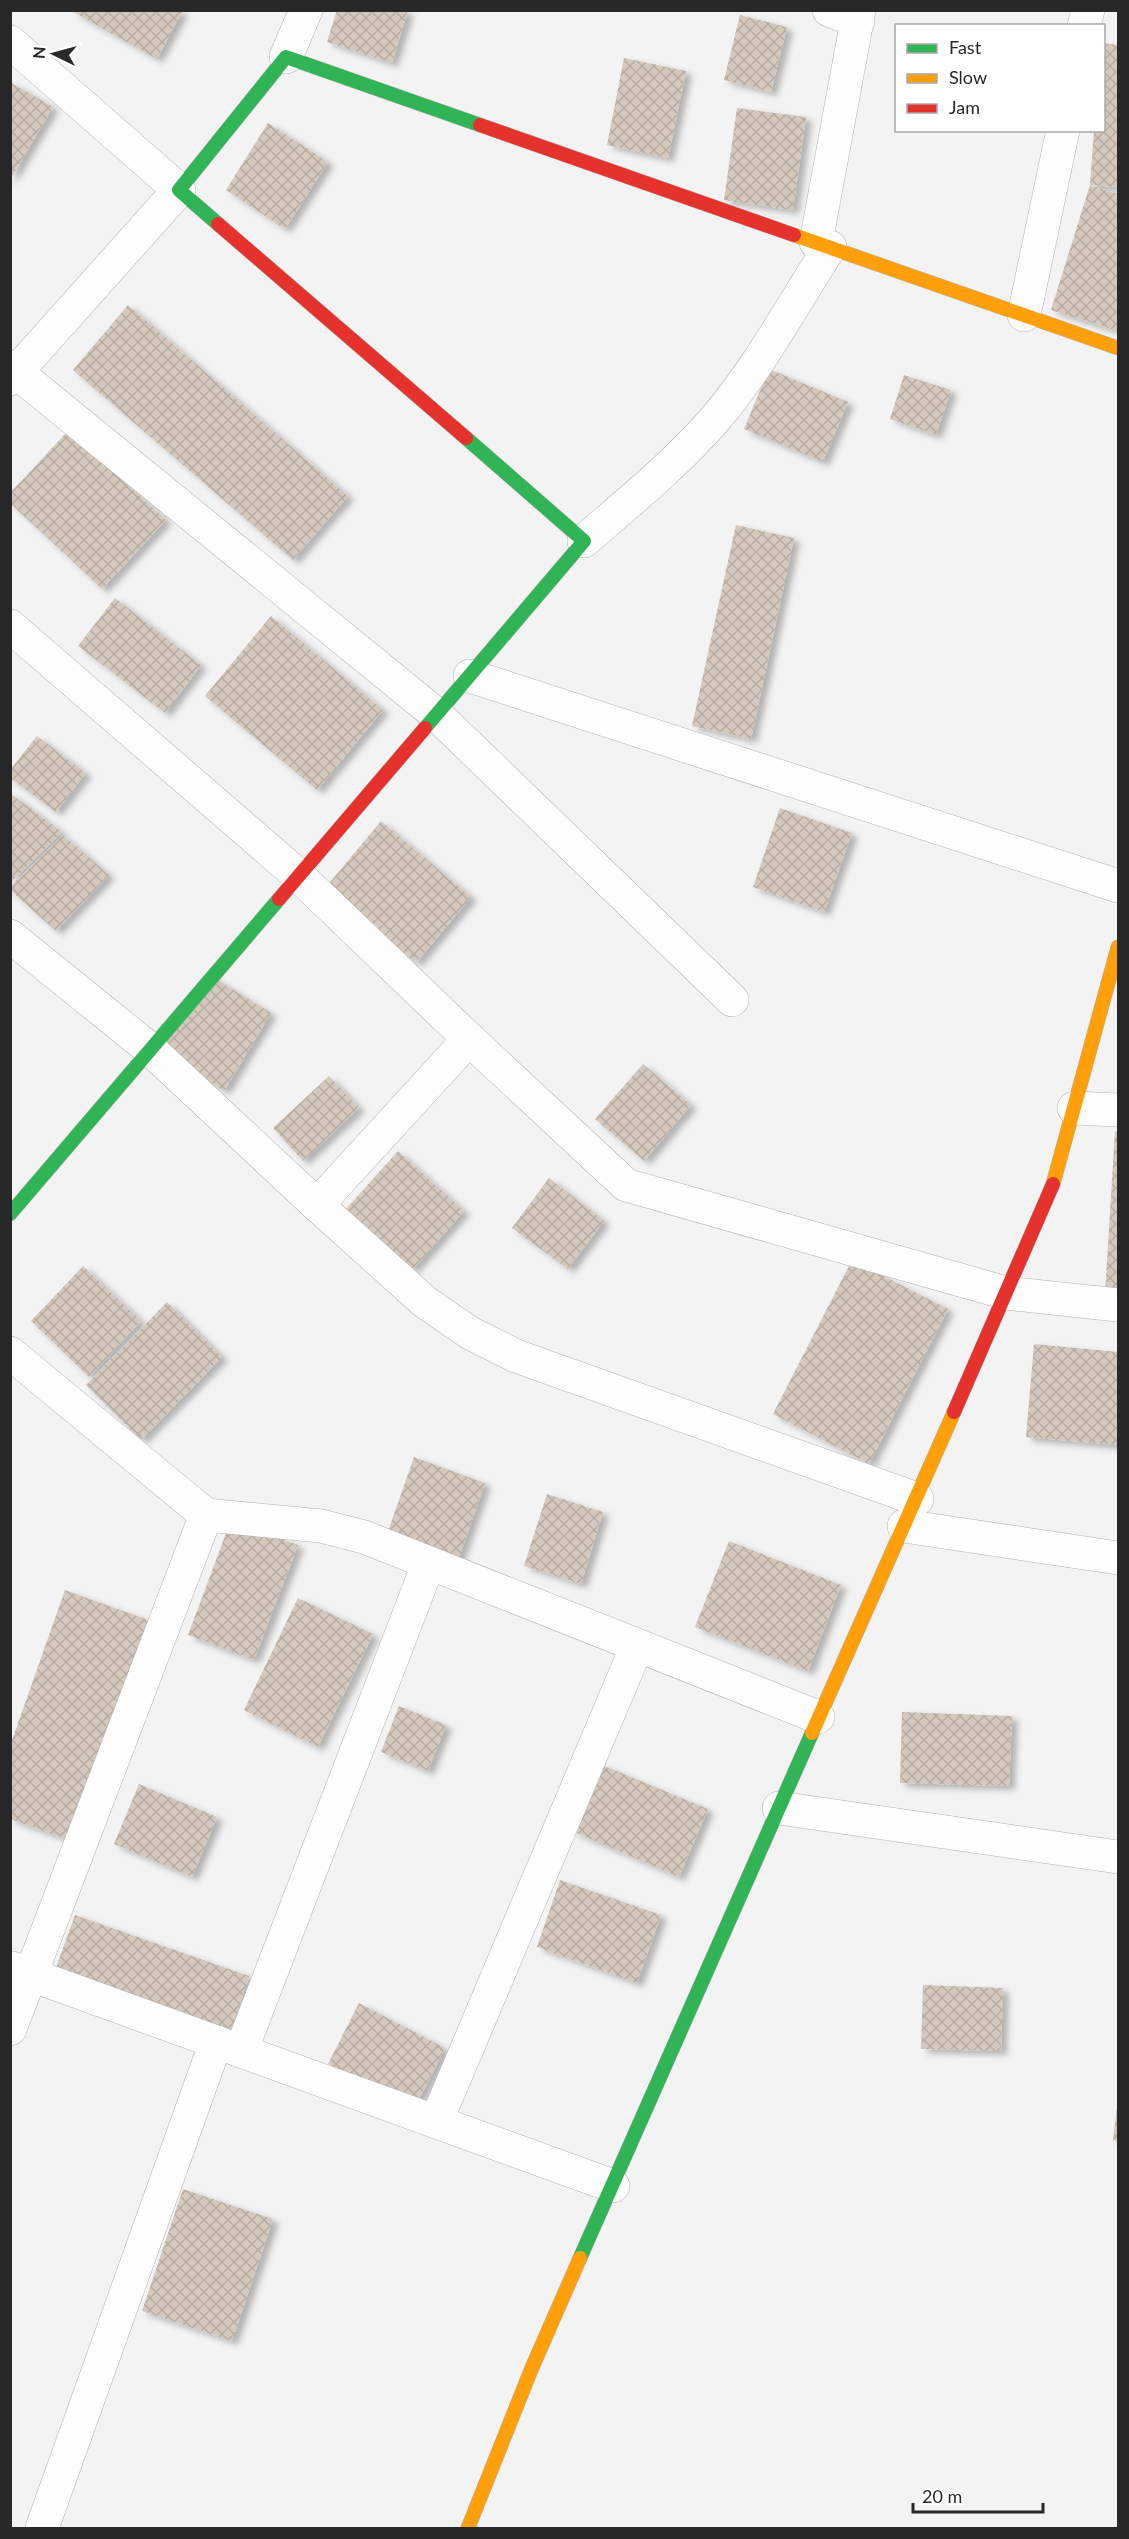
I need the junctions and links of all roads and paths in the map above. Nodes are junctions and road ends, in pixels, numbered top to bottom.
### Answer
1 (306, 10) edge
2 (849, 14) edge
3 (10, 42) edge
4 (286, 57) junction
5 (1062, 132) edge
6 (179, 190) junction
7 (823, 244) junction
8 (1024, 315) junction
9 (1119, 348) edge
10 (13, 373) edge
11 (584, 542) junction
12 (10, 626) edge
13 (470, 676) junction
14 (437, 715) junction
15 (299, 876) junction
16 (1119, 886) edge
17 (10, 936) edge
18 (1119, 947) edge
19 (732, 1000) dead end
20 (469, 1039) junction
21 (151, 1050) junction
22 (1074, 1108) junction
23 (1119, 1110) edge
24 (317, 1205) junction
25 (10, 1214) edge
26 (1006, 1293) junction
27 (1119, 1305) edge
28 (10, 1353) edge
29 (910, 1512) junction
30 (206, 1515) junction
31 (1119, 1558) edge
32 (428, 1565) junction
33 (637, 1646) junction
34 (818, 1717) junction
35 (779, 1808) junction
36 (1119, 1857) edge
37 (21, 1971) edge
38 (10, 2029) edge
39 (228, 2046) junction
40 (436, 2122) junction
41 (613, 2186) junction
42 (42, 2529) edge
43 (468, 2529) edge

1 - 4 street
2 - 7 street
3 - 6 street
4 - 6 street
4 - 7 street
5 - 8 street
6 - 10 street
6 - 11 street
7 - 8 street
7 - 11 street
8 - 9 street
10 - 14 street
11 - 13 street
12 - 15 street
13 - 14 street
13 - 16 street
14 - 15 street
14 - 19 street
15 - 20 street
15 - 21 street
17 - 21 street
18 - 22 street
20 - 24 street
20 - 26 street
21 - 24 street
21 - 25 street
22 - 23 street
22 - 26 street
24 - 29 street
26 - 27 street
26 - 29 street
28 - 30 street
29 - 31 street
29 - 34 street
30 - 32 street
30 - 37 street
32 - 33 street
32 - 39 street
33 - 34 street
33 - 40 street
34 - 35 street
35 - 36 street
35 - 41 street
37 - 38 street
37 - 39 street
39 - 40 street
39 - 42 street
40 - 41 street
41 - 43 street

